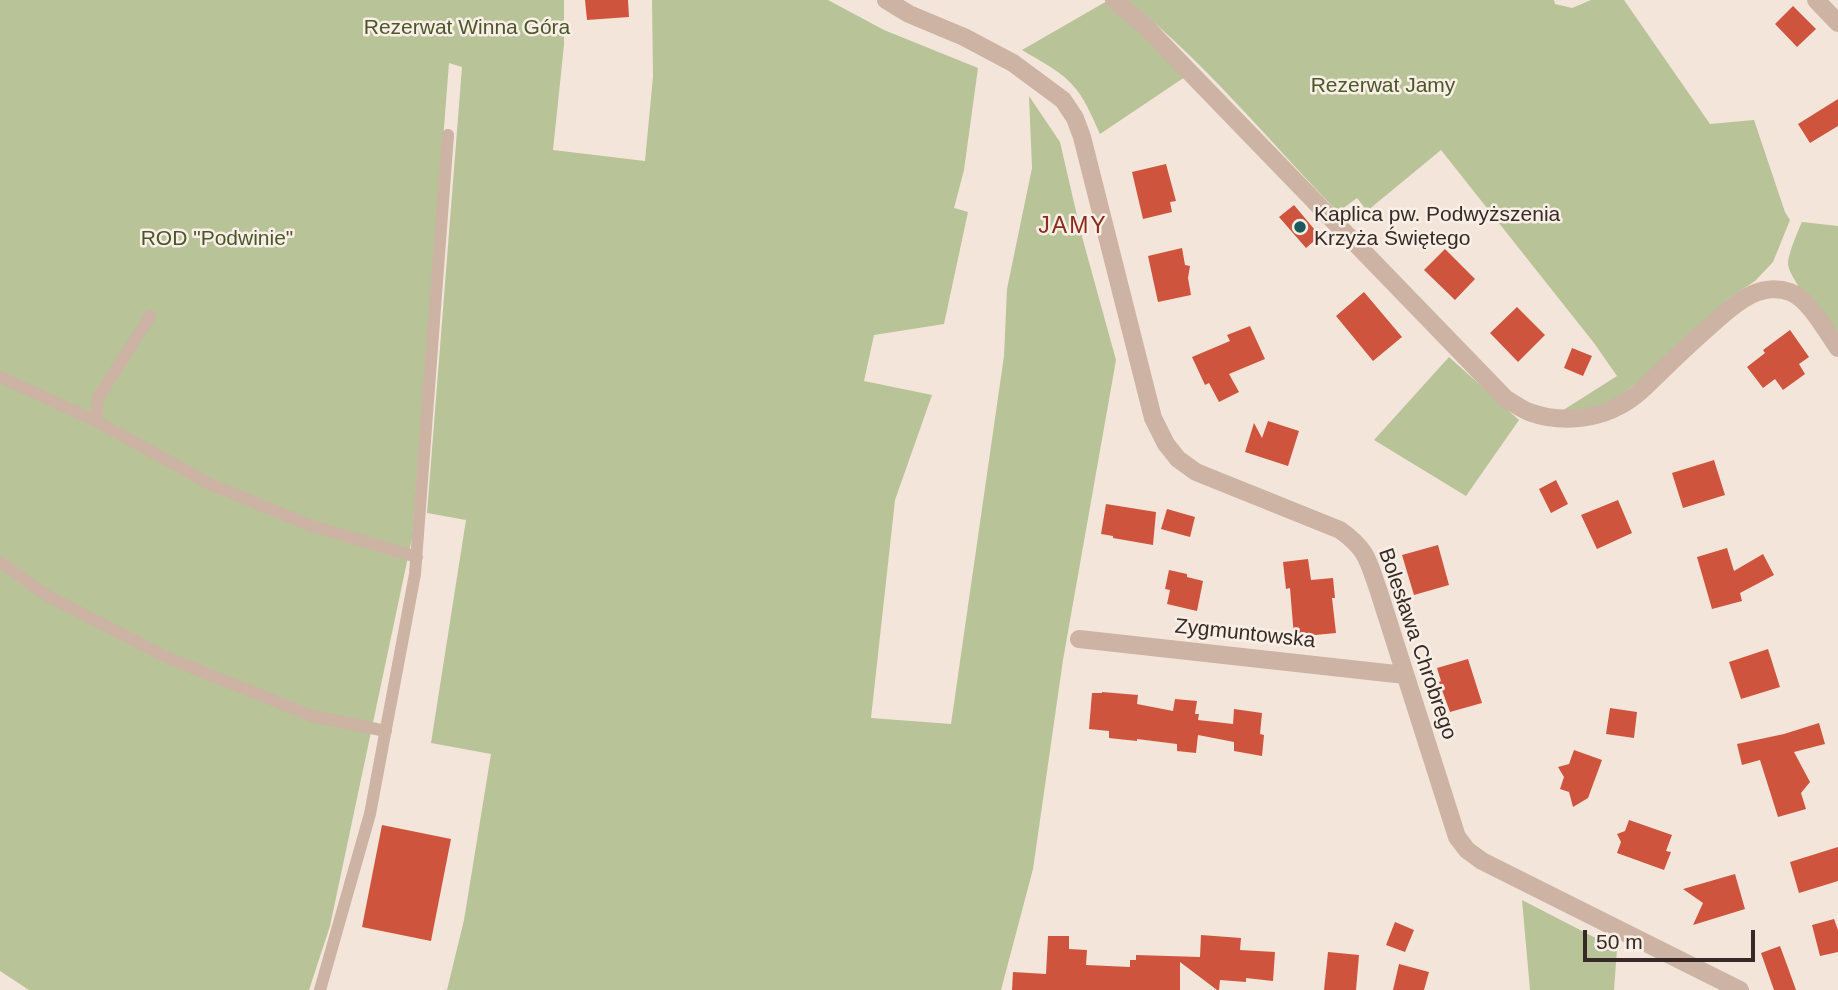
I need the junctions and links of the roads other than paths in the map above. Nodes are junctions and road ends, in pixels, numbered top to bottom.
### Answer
1 (886, 0) edge
2 (1114, 0) edge
3 (1816, 0) edge
4 (1838, 23) edge
5 (448, 135) dead end
6 (150, 316) dead end
7 (1838, 348) edge
8 (0, 376) edge
9 (96, 421) junction
10 (416, 556) junction
11 (0, 562) edge
12 (1079, 639) dead end
13 (1405, 675) junction
14 (386, 731) junction
15 (320, 990) edge
16 (1740, 990) edge

1 - 13 street, Bolesława Chrobrego
2 - 7 street
3 - 4 street
5 - 10 lane
6 - 9 lane
8 - 9 lane
9 - 10 lane
10 - 14 lane
11 - 14 lane
12 - 13 street, Zygmuntowska
13 - 16 street, Bolesława Chrobrego
14 - 15 lane

